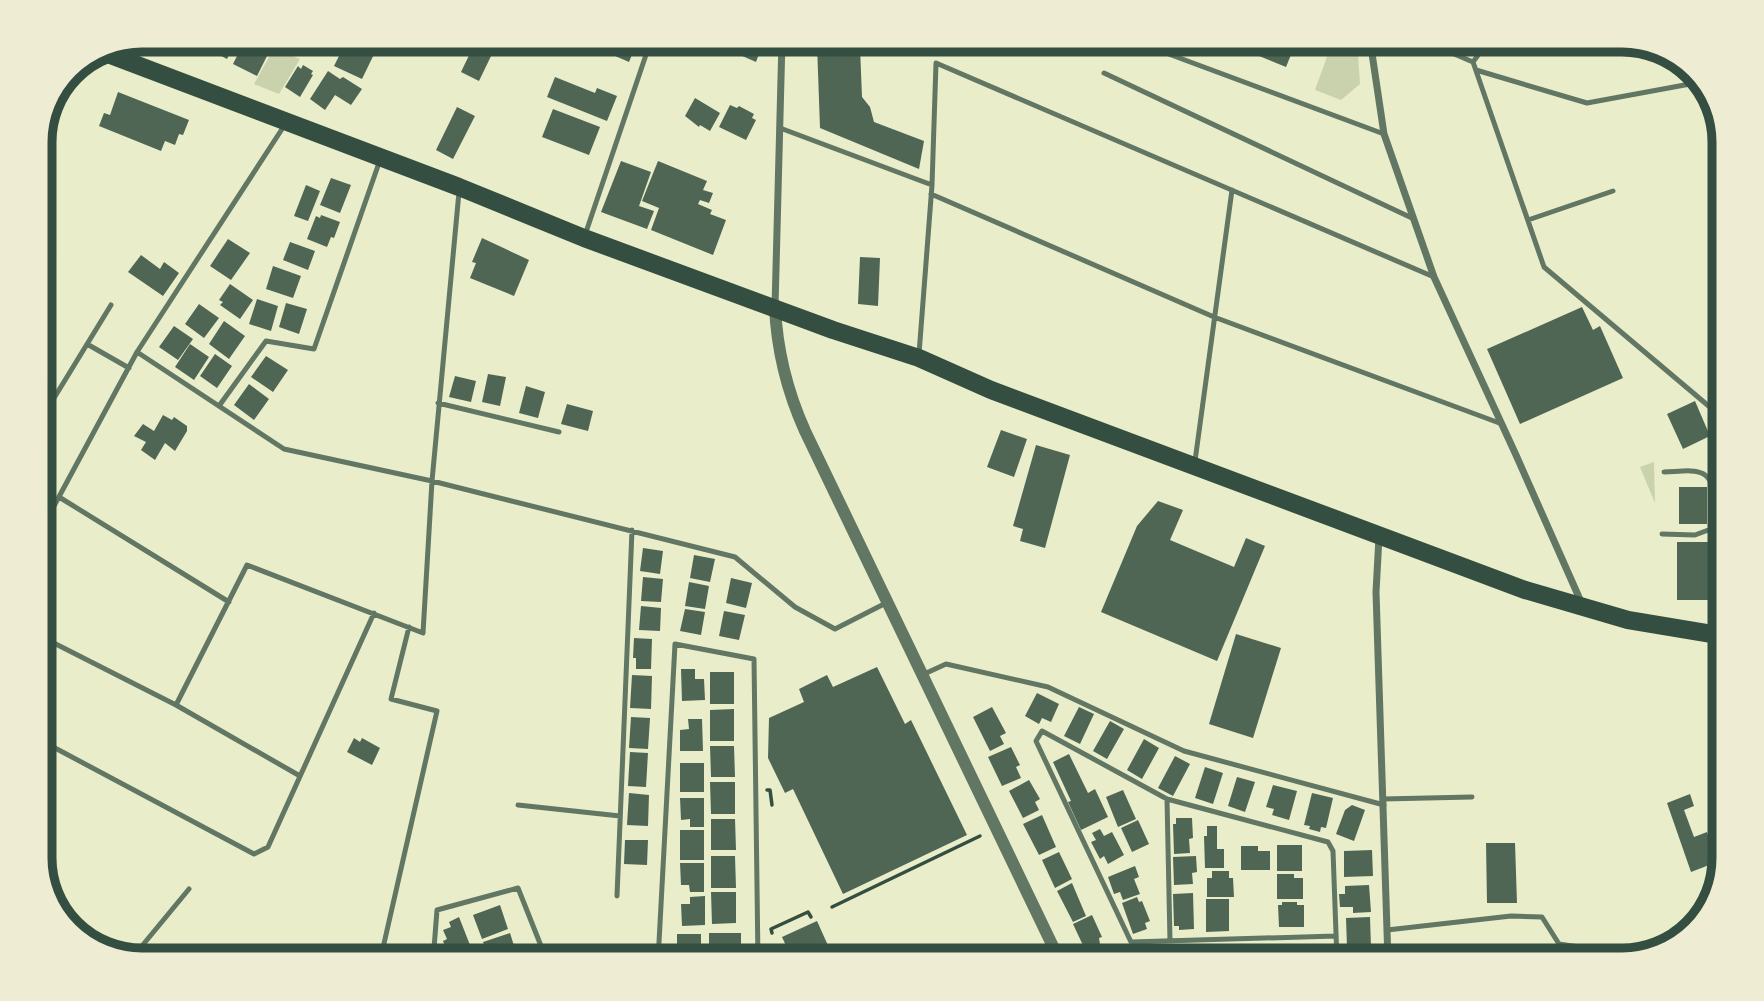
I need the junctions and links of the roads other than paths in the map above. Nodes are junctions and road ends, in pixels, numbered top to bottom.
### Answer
1 (647, 52) edge
2 (782, 52) edge
3 (1163, 52) edge
4 (1372, 52) edge
5 (1450, 52) edge
6 (1480, 52) edge
7 (115, 57) edge
8 (1473, 62) junction
9 (1476, 70) junction
10 (1104, 73) dead end
11 (1690, 84) edge
12 (286, 123) junction
13 (780, 128) junction
14 (1384, 134) junction
15 (381, 158) junction
16 (932, 185) junction
17 (459, 187) junction
18 (1232, 190) junction
19 (1613, 191) dead end
20 (931, 194) junction
21 (1414, 219) junction
22 (1528, 220) junction
23 (584, 238) junction
24 (1434, 277) junction
25 (111, 305) dead end
26 (775, 307) junction
27 (1214, 317) junction
28 (87, 344) junction
29 (137, 352) junction
30 (919, 358) junction
31 (128, 368) junction
32 (53, 400) edge
33 (438, 403) junction
34 (219, 406) junction
35 (1711, 408) edge
36 (1502, 424) junction
37 (559, 432) dead end
38 (1194, 467) junction
39 (1664, 472) dead end
40 (432, 481) junction
41 (1711, 484) edge
42 (59, 497) junction
43 (54, 506) joint
44 (53, 510) edge
45 (1712, 526) edge
46 (632, 530) junction
47 (1662, 534) dead end
48 (1379, 536) junction
49 (229, 602) junction
50 (889, 602) junction
51 (1584, 608) junction
52 (374, 613) junction
53 (409, 627) junction
54 (1712, 634) edge
55 (53, 643) edge
56 (922, 675) junction
57 (176, 705) junction
58 (53, 747) edge
59 (300, 776) junction
60 (1472, 797) dead end
61 (1167, 799) junction
62 (1383, 802) junction
63 (519, 805) dead end
64 (620, 816) junction
65 (189, 889) dead end
66 (617, 896) dead end
67 (1387, 930) junction
68 (1336, 936) junction
69 (1170, 941) junction
70 (140, 948) edge
71 (383, 948) edge
72 (434, 948) edge
73 (542, 948) edge
74 (659, 948) edge
75 (758, 948) edge
76 (1054, 948) edge
77 (1336, 948) edge
78 (1388, 948) edge
79 (1586, 948) edge

1 - 23 lane
2 - 13 street
3 - 14 lane
4 - 14 street
5 - 8 lane
6 - 8 lane
7 - 12 main road
8 - 9 lane
9 - 11 lane
9 - 22 lane
10 - 21 lane
12 - 15 main road
12 - 29 lane
13 - 16 lane
13 - 26 street
14 - 21 street
15 - 17 main road
15 - 34 lane
16 - 18 lane
16 - 20 lane
17 - 23 main road
17 - 33 lane
18 - 24 lane
18 - 27 lane
19 - 22 lane
20 - 27 lane
20 - 30 lane
21 - 24 street
22 - 35 lane
23 - 26 main road
24 - 36 street
25 - 28 lane
26 - 30 main road
26 - 50 street
27 - 36 lane
27 - 38 lane
28 - 31 lane
28 - 32 lane
29 - 31 lane
29 - 34 lane
30 - 38 main road
31 - 42 lane
33 - 37 lane
33 - 40 lane
34 - 40 lane
36 - 51 street
38 - 48 main road
39 - 41 lane
40 - 46 lane
40 - 53 lane
42 - 43 lane
42 - 49 lane
43 - 44 lane
45 - 47 lane
46 - 50 lane
46 - 64 lane
48 - 51 main road
48 - 62 street
49 - 52 lane
49 - 57 lane
50 - 56 street
51 - 54 main road
52 - 53 lane
52 - 59 lane
53 - 71 lane
55 - 57 lane
56 - 62 lane
56 - 76 street
57 - 59 lane
58 - 59 lane
60 - 62 lane
61 - 68 lane
61 - 69 lane
61 - 69 lane
62 - 67 street
63 - 64 lane
64 - 66 lane
65 - 70 lane
67 - 78 street
67 - 79 lane
68 - 69 lane
68 - 77 lane
72 - 73 lane
74 - 75 lane

